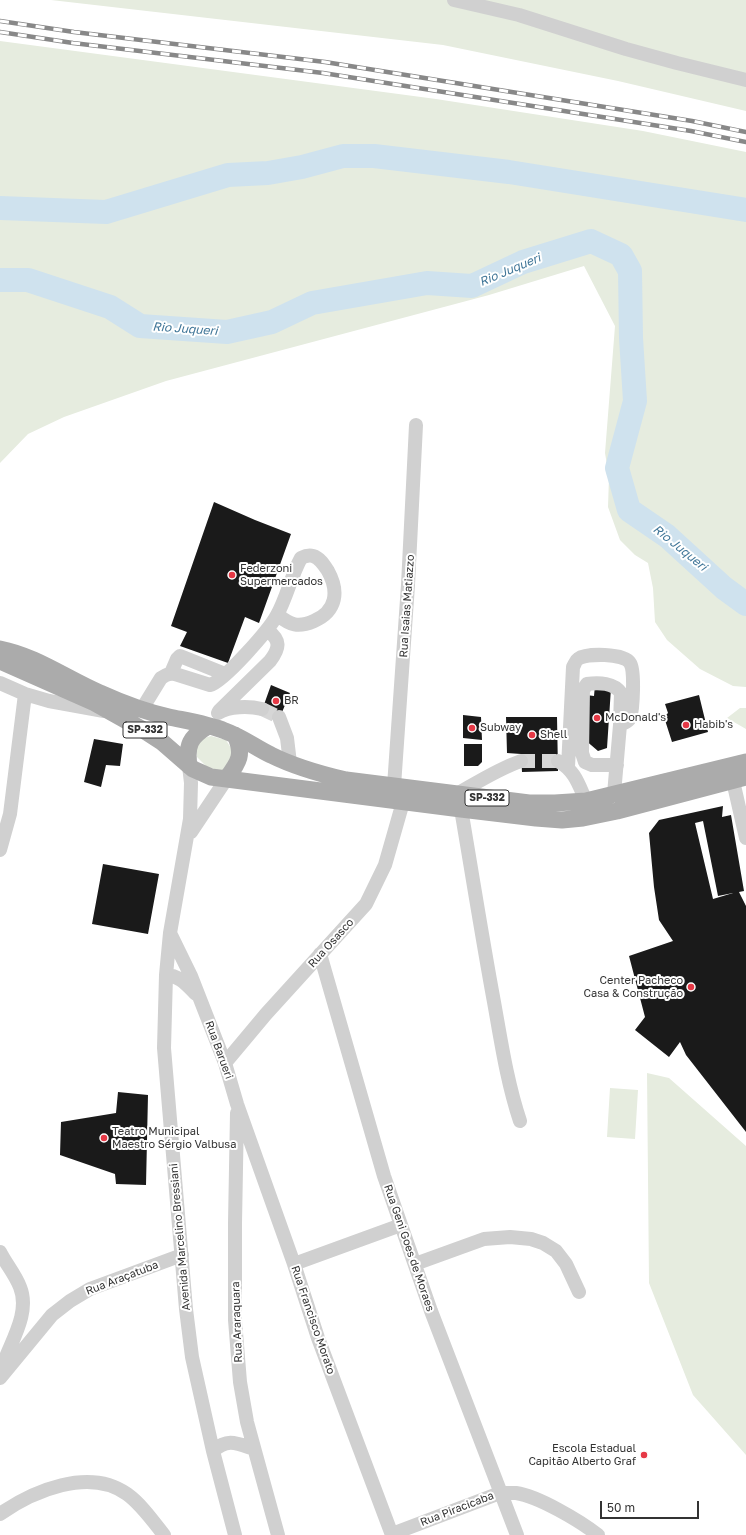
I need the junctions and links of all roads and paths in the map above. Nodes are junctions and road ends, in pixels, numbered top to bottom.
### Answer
1 (454, 0) edge
2 (746, 80) edge
3 (416, 425) dead end
4 (278, 615) junction
5 (267, 630) junction
6 (0, 649) edge
7 (0, 661) edge
8 (171, 673) junction
9 (225, 674) junction
10 (0, 682) edge
11 (25, 694) junction
12 (142, 709) junction
13 (262, 709) tunnel mouth
14 (219, 711) junction
15 (112, 713) junction
16 (279, 717) tunnel mouth
17 (620, 725) junction
18 (208, 726) junction
19 (235, 735) junction
20 (521, 761) tunnel mouth
21 (746, 762) edge
22 (290, 763) junction
23 (617, 765) junction
24 (189, 766) junction
25 (227, 778) junction
26 (739, 779) edge
27 (394, 786) junction
28 (614, 794) junction
29 (586, 800) junction
30 (403, 802) junction
31 (459, 802) junction
32 (746, 838) edge
33 (187, 840) junction
34 (0, 850) edge
35 (170, 934) junction
36 (320, 954) junction
37 (166, 975) junction
38 (198, 996) junction
39 (225, 1063) junction
40 (237, 1104) junction
41 (520, 1120) dead end
42 (400, 1225) junction
43 (0, 1252) edge
44 (182, 1255) junction
45 (294, 1264) junction
46 (415, 1264) junction
47 (579, 1292) dead end
48 (0, 1373) edge
49 (0, 1378) edge
50 (254, 1449) junction
51 (213, 1452) junction
52 (500, 1493) junction
53 (0, 1514) edge
54 (392, 1534) edge
55 (164, 1535) edge
56 (235, 1535) edge
57 (278, 1535) edge
58 (517, 1535) edge
59 (598, 1535) edge

1 - 2 street
3 - 27 street, Rua Isaias Matiazzo
4 - 4 street
4 - 5 street
5 - 9 street
5 - 14 street
6 - 12 main road, SP-332
7 - 15 main road, SP-332
8 - 9 street
8 - 9 street
8 - 12 street
10 - 11 street
11 - 15 street
11 - 34 street
12 - 18 main road, SP-332
13 - 14 street
14 - 18 street
15 - 24 main road, SP-332
16 - 22 street
17 - 23 street
17 - 23 street
17 - 29 street
18 - 19 main road, SP-332
18 - 24 main road
19 - 22 main road, SP-332
19 - 25 main road
20 - 31 street
21 - 28 main road, SP-332
22 - 27 main road, SP-332
23 - 28 street
24 - 25 main road, SP-332
24 - 33 street
25 - 30 main road, SP-332
25 - 33 street
26 - 31 main road, SP-332
26 - 32 street
27 - 31 main road, SP-332
28 - 29 main road, SP-332
29 - 31 main road, SP-332
30 - 31 main road, SP-332
30 - 36 street, Rua Osasco
31 - 41 street
33 - 35 street, Avenida Marcelino Bressiani
35 - 37 street, Avenida Marcelino Bressiani
35 - 38 street, Rua Barueri
36 - 39 street, Rua Osasco
36 - 42 street, Rua Geni Goes de Moraes
37 - 38 street, Rua Barueri
37 - 44 street, Avenida Marcelino Bressiani
38 - 39 street, Rua Barueri
39 - 40 street, Rua Barueri
40 - 45 street, Rua Francisco Morato
40 - 50 street, Rua Araraquara
42 - 45 street
42 - 46 street, Rua Geni Goes de Moraes
43 - 48 street
44 - 49 street, Rua Araçatuba
44 - 51 street, Avenida Marcelino Bressiani
45 - 54 street, Rua Francisco Morato
46 - 47 street
46 - 52 street, Rua Geni Goes de Moraes
50 - 51 street
50 - 57 street, Rua Araraquara
51 - 56 street, Avenida Marcelino Bressiani
52 - 54 street, Rua Piracicaba
52 - 58 street, Rua Geni Goes de Moraes
52 - 59 street
53 - 55 street

